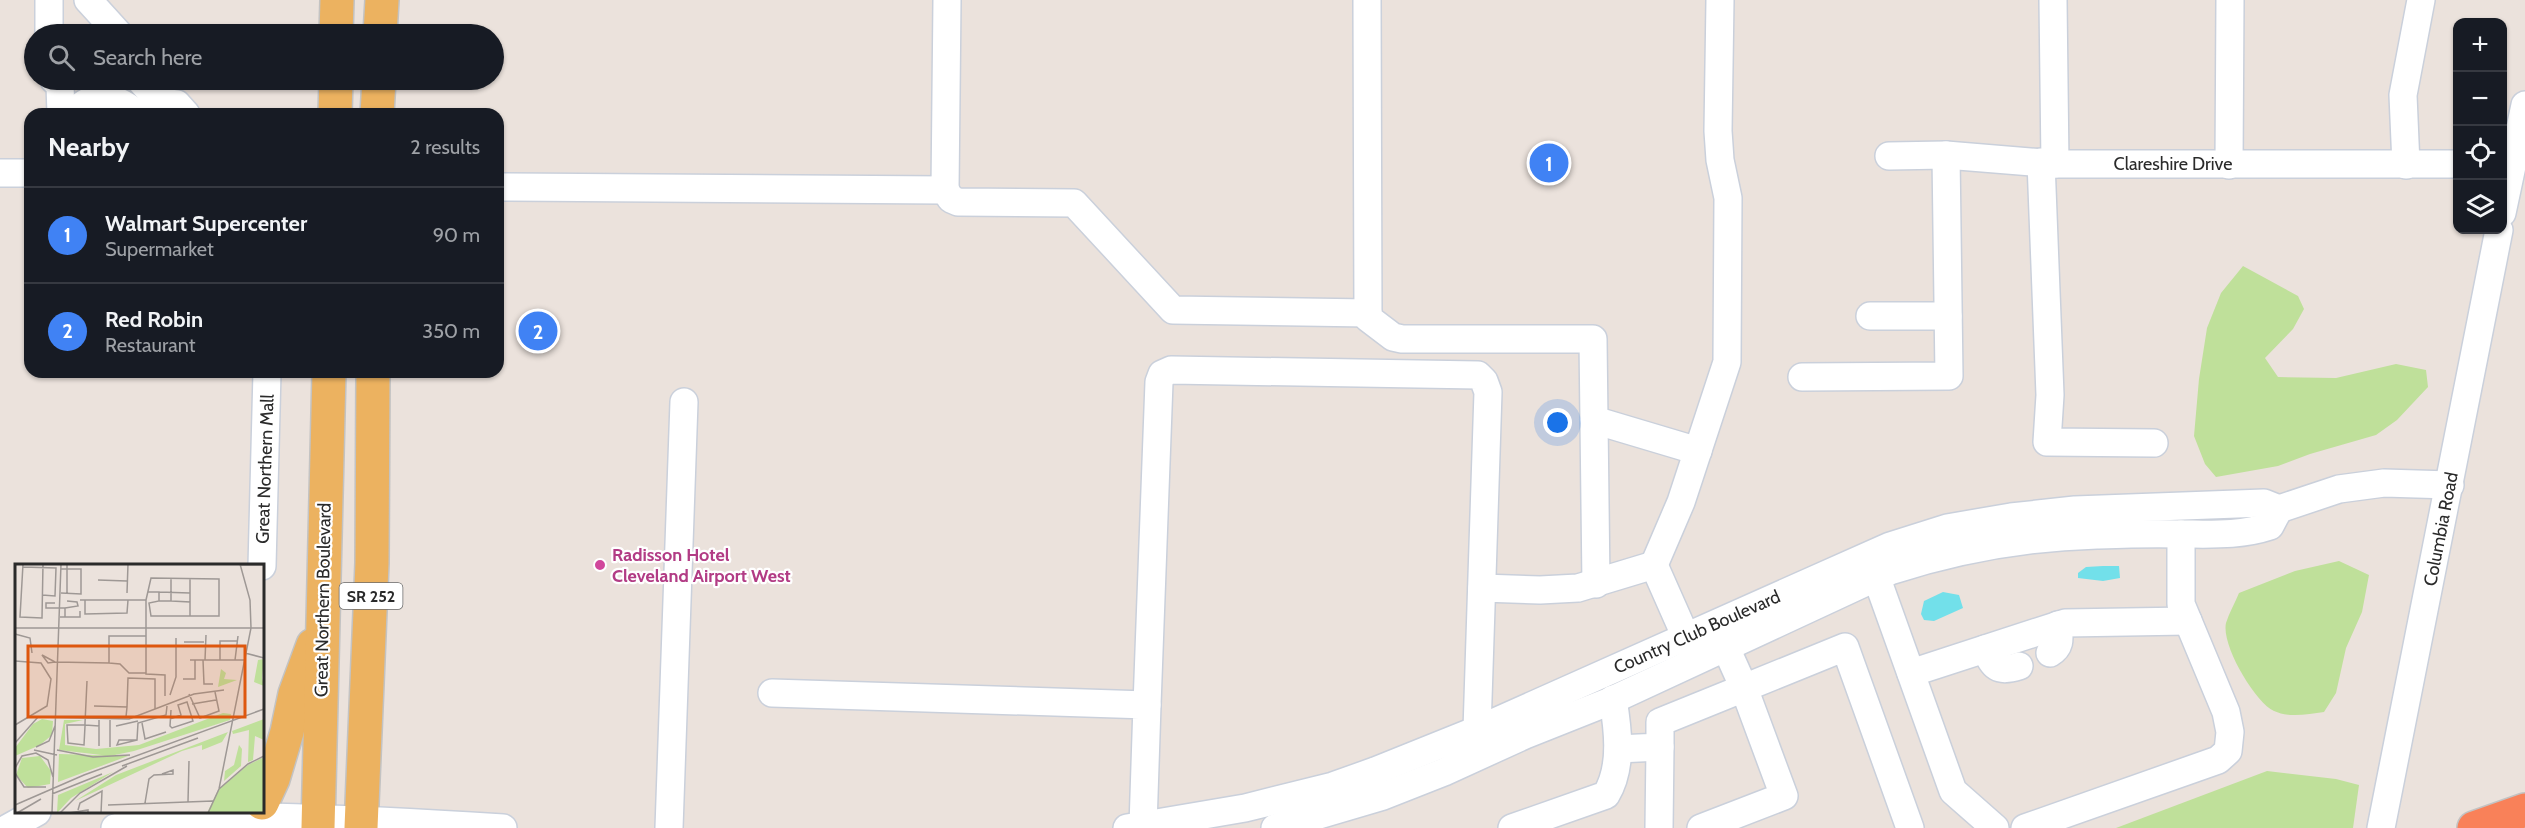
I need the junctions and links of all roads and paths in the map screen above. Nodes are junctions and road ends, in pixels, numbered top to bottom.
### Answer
1 (49, 0) edge
2 (88, 0) edge
3 (337, 0) edge
4 (382, 0) edge
5 (947, 0) edge
6 (1367, 0) edge
7 (1720, 0) edge
8 (2052, 0) edge
9 (2230, 0) edge
10 (2421, 0) edge
11 (49, 24) edge
12 (110, 24) edge
13 (336, 24) edge
14 (381, 24) edge
15 (43, 90) edge
16 (60, 90) edge
17 (144, 90) edge
18 (336, 90) edge
19 (378, 90) edge
20 (2525, 105) edge
21 (42, 108) edge
22 (61, 108) edge
23 (78, 108) edge
24 (145, 108) edge
25 (151, 108) edge
26 (160, 108) edge
27 (181, 108) edge
28 (335, 108) edge
29 (377, 108) edge
30 (1946, 155) junction
31 (1889, 156) dead end
32 (2048, 163) junction
33 (2453, 164) edge
34 (2507, 164) edge
35 (2229, 165) junction
36 (2406, 165) junction
37 (0, 173) edge
38 (24, 173) edge
39 (504, 188) edge
40 (945, 190) junction
41 (2498, 234) edge
42 (1368, 313) junction
43 (1870, 316) dead end
44 (1948, 316) junction
45 (1802, 377) dead end
46 (267, 378) edge
47 (329, 378) edge
48 (373, 378) edge
49 (684, 402) dead end
50 (1594, 420) junction
51 (2154, 443) dead end
52 (1698, 451) junction
53 (2450, 485) junction
54 (2279, 509) junction
55 (2181, 534) junction
56 (262, 564) edge
57 (1654, 565) junction
58 (1873, 566) junction
59 (1596, 584) junction
60 (1482, 588) junction
61 (322, 621) junction
62 (2188, 621) junction
63 (2058, 625) junction
64 (1720, 635) junction
65 (1691, 649) junction
66 (1984, 649) junction
67 (2050, 653) dead end
68 (2019, 666) dead end
69 (1911, 673) junction
70 (1744, 688) junction
71 (772, 693) dead end
72 (1613, 699) junction
73 (1148, 705) junction
74 (1477, 730) junction
75 (1660, 747) junction
76 (1618, 749) junction
77 (264, 796) edge
78 (2525, 810) edge
79 (264, 811) edge
80 (35, 813) edge
81 (223, 813) edge
82 (318, 823) edge
83 (361, 824) edge
84 (1135, 827) edge
85 (8, 828) edge
86 (115, 828) edge
87 (502, 828) edge
88 (669, 828) edge
89 (1278, 828) edge
90 (1512, 828) edge
91 (1659, 828) edge
92 (1701, 828) edge
93 (1910, 828) edge
94 (1995, 828) edge
95 (2025, 828) edge
96 (2381, 828) edge
97 (2474, 828) edge

1 - 11 street
2 - 12 street
3 - 13 main road
4 - 14 main road
5 - 40 street
6 - 42 street
7 - 52 street
8 - 32 street
9 - 35 street
10 - 36 street
15 - 21 street
16 - 22 street
17 - 25 street
18 - 28 main road
19 - 29 main road
20 - 34 street
23 - 24 street
26 - 27 street
30 - 31 street, Clareshire Drive
30 - 32 street, Clareshire Drive
30 - 44 street
32 - 35 street, Clareshire Drive
32 - 51 street
33 - 36 street, Clareshire Drive
35 - 36 street, Clareshire Drive
37 - 38 street
39 - 40 street
40 - 42 street
41 - 53 street, Columbia Road
42 - 50 street
43 - 44 street
44 - 45 street
46 - 56 street, Great Northern Mall
47 - 61 main road, Great Northern Boulevard / SR 252
48 - 83 main road, SR 252
49 - 88 street
50 - 52 street
50 - 59 street
52 - 57 street
53 - 54 street, Country Club Boulevard
53 - 96 street, Columbia Road
54 - 55 street, Country Club Boulevard
54 - 58 street, Country Club Boulevard
55 - 58 street, Country Club Boulevard
55 - 62 street
57 - 59 street
57 - 65 street
58 - 64 street, Country Club Boulevard
58 - 69 street
59 - 60 street
60 - 73 street
60 - 74 street
61 - 77 main road
61 - 82 main road, Great Northern Boulevard / SR 252
62 - 63 street
62 - 95 street
63 - 66 street
63 - 67 street
64 - 65 street, Country Club Boulevard
64 - 70 street
65 - 72 street, Country Club Boulevard
65 - 74 street, Country Club Boulevard
66 - 68 street
66 - 69 street
69 - 94 street
70 - 75 street
70 - 92 street
70 - 93 street
71 - 73 street
72 - 76 street
72 - 89 street, Country Club Boulevard
73 - 84 street
74 - 84 street, Country Club Boulevard
75 - 76 street
75 - 91 street
76 - 90 street
78 - 97 highway
79 - 82 street
80 - 85 street
81 - 86 street
82 - 83 street
83 - 87 street

